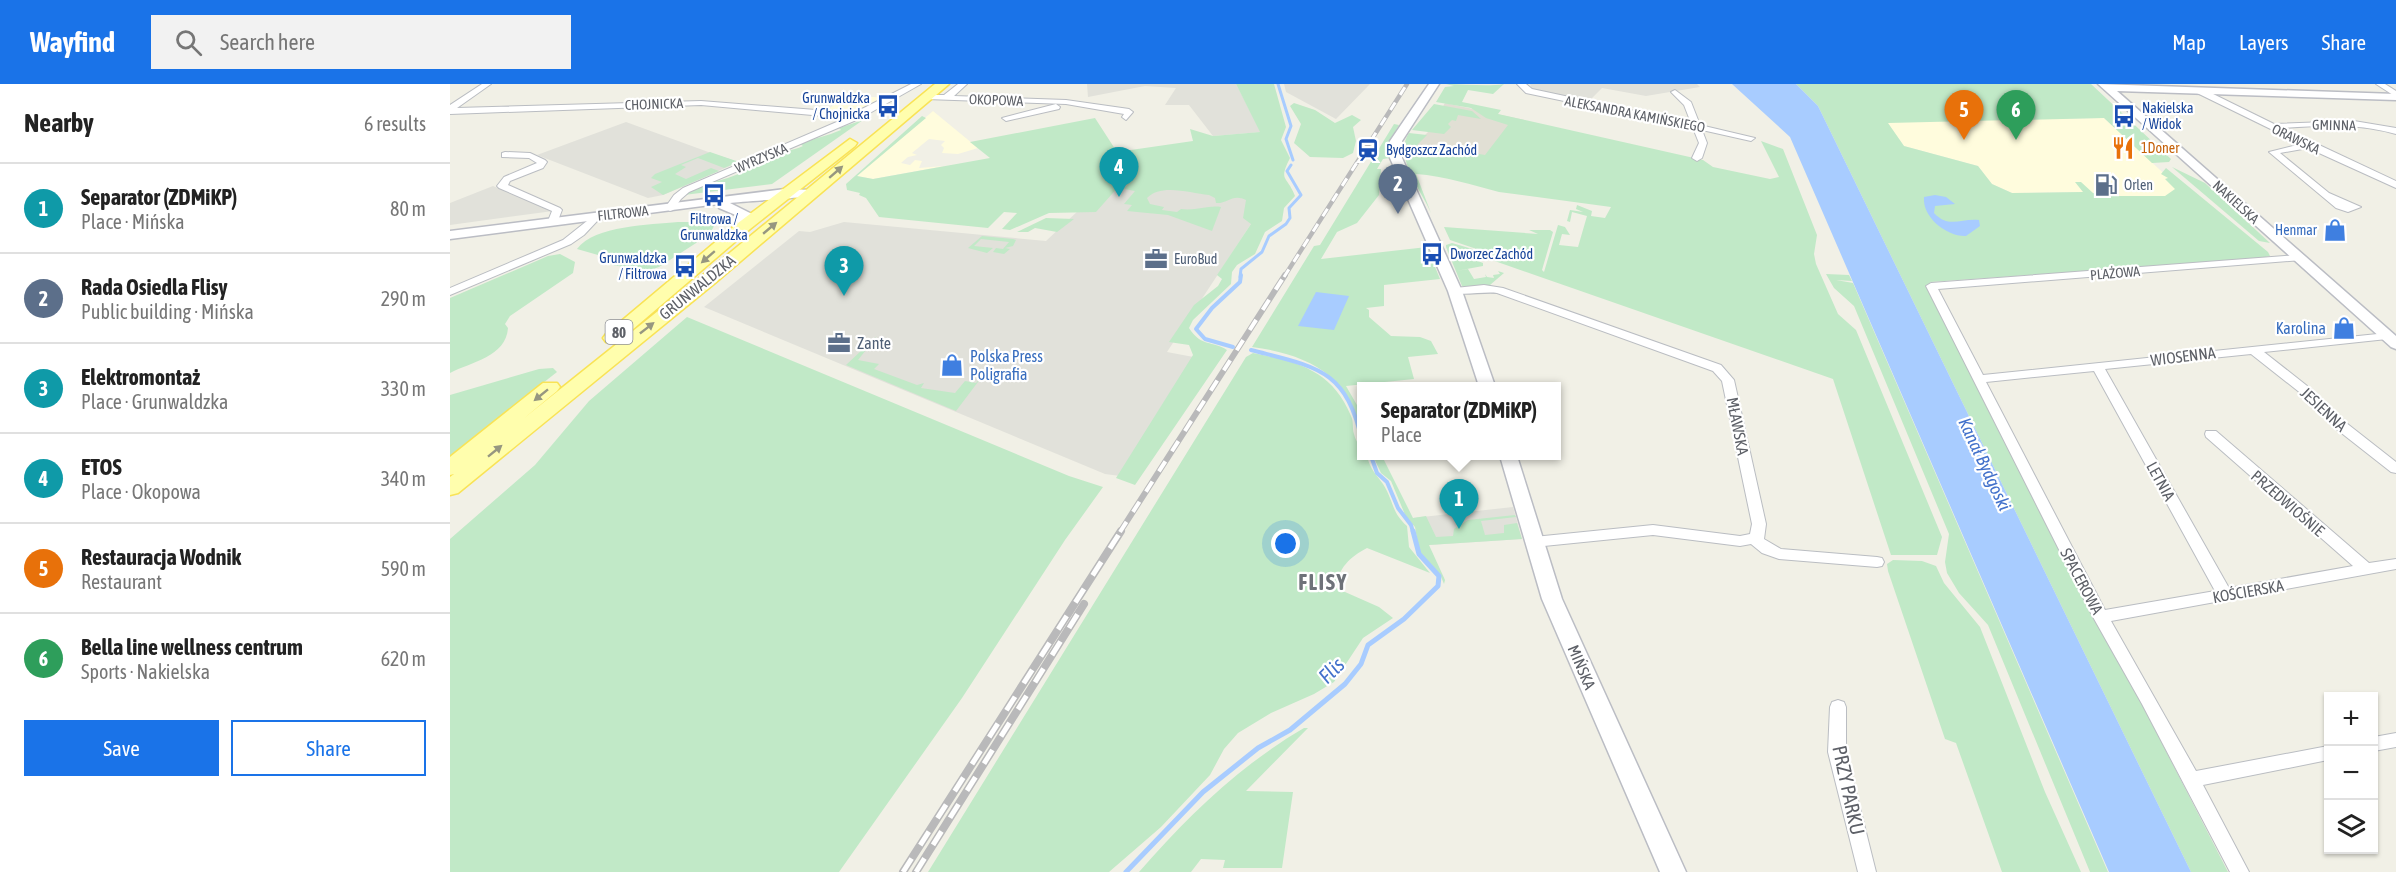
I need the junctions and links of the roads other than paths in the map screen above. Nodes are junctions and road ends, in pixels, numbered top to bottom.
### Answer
1 (487, 84) edge
2 (917, 84) edge
3 (942, 84) edge
4 (963, 84) edge
5 (1434, 84) edge
6 (1521, 84) edge
7 (2380, 84) edge
8 (2105, 86) edge
9 (2198, 90) junction
10 (928, 91) edge
11 (1675, 92) dead end
12 (2396, 96) edge
13 (946, 98) junction
14 (1066, 102) junction
15 (450, 110) edge
16 (858, 116) junction
17 (1126, 117) dead end
18 (1006, 118) dead end
19 (1696, 126) junction
20 (2272, 127) junction
21 (2396, 131) edge
22 (1751, 138) dead end
23 (2308, 145) junction
24 (506, 155) dead end
25 (1697, 158) dead end
26 (2396, 185) edge
27 (2326, 195) dead end
28 (780, 197) junction
29 (806, 197) junction
30 (694, 205) junction
31 (724, 206) junction
32 (670, 208) junction
33 (597, 216) junction
34 (553, 220) junction
35 (744, 226) junction
36 (450, 235) edge
37 (2298, 258) junction
38 (1930, 286) joint
39 (1455, 291) junction
40 (450, 292) edge
41 (2391, 340) edge
42 (2252, 348) junction
43 (2097, 366) junction
44 (1979, 379) junction
45 (1485, 382) edge
46 (2211, 434) dead end
47 (1509, 460) edge
48 (450, 468) edge
49 (2396, 470) edge
50 (450, 488) edge
51 (1754, 540) junction
52 (1534, 542) junction
53 (1877, 562) dead end
54 (2396, 564) edge
55 (2367, 570) junction
56 (2225, 595) junction
57 (2101, 617) junction
58 (1838, 707) dead end
59 (2396, 740) edge
60 (2378, 743) edge
61 (2324, 754) edge
62 (2191, 780) junction
63 (1673, 872) edge
64 (1867, 872) edge
65 (2240, 872) edge

1 - 15 street
2 - 16 street, WYRZYSKA
3 - 10 main road, GRUNWALDZKA / 80
4 - 13 street
5 - 39 street
6 - 19 street, ALEKSANDRA KAMIŃSKIEGO
7 - 12 street
8 - 9 street
8 - 37 street, NAKIELSKA
9 - 12 street
9 - 20 street, ORAWSKA
10 - 13 street, OKOPOWA
10 - 28 main road, GRUNWALDZKA / 80
29 -> 10 main road, GRUNWALDZKA / 80
11 - 19 street
13 - 14 street, OKOPOWA
14 - 17 street, OKOPOWA
14 - 18 street, OKOPOWA
15 - 16 street, CHOJNICKA
16 - 32 street, WYRZYSKA
19 - 22 street, ALEKSANDRA KAMIŃSKIEGO
19 - 25 street
20 - 21 street, GMINNA
20 - 23 street, ORAWSKA
23 - 26 street, ORAWSKA
23 - 27 street
24 - 34 street
28 - 29 street, FILTROWA
28 - 30 street, FILTROWA
28 - 31 street, FILTROWA
28 - 35 main road, GRUNWALDZKA / 80
50 -> 29 main road, GRUNWALDZKA / 80
30 - 31 street, FILTROWA
30 - 32 street, FILTROWA
31 - 35 street
32 - 33 street, FILTROWA
33 - 34 street, FILTROWA
33 - 40 street
34 - 36 street, FILTROWA
35 -> 48 main road, GRUNWALDZKA / 80
37 - 38 street, PLAŻOWA
37 - 41 street, NAKIELSKA
38 - 44 street, SPACEROWA
39 - 45 street
39 - 51 street, MŁAWSKA
41 - 42 street, WIOSENNA
42 - 43 street, WIOSENNA
42 - 49 street, JESIENNA
43 - 44 street, WIOSENNA
43 - 56 street, LETNIA
44 - 57 street, SPACEROWA
46 - 55 street, PRZEDWIOŚNIE
47 - 52 street, MIŃSKA
51 - 52 street
51 - 53 street
52 - 63 street, MIŃSKA
54 - 55 street, KOŚCIERSKA
55 - 56 street, KOŚCIERSKA
56 - 57 street, KOŚCIERSKA
57 - 62 street, SPACEROWA
58 - 64 street, PRZY PARKU
59 - 60 street
61 - 62 street
62 - 65 street, SPACEROWA

